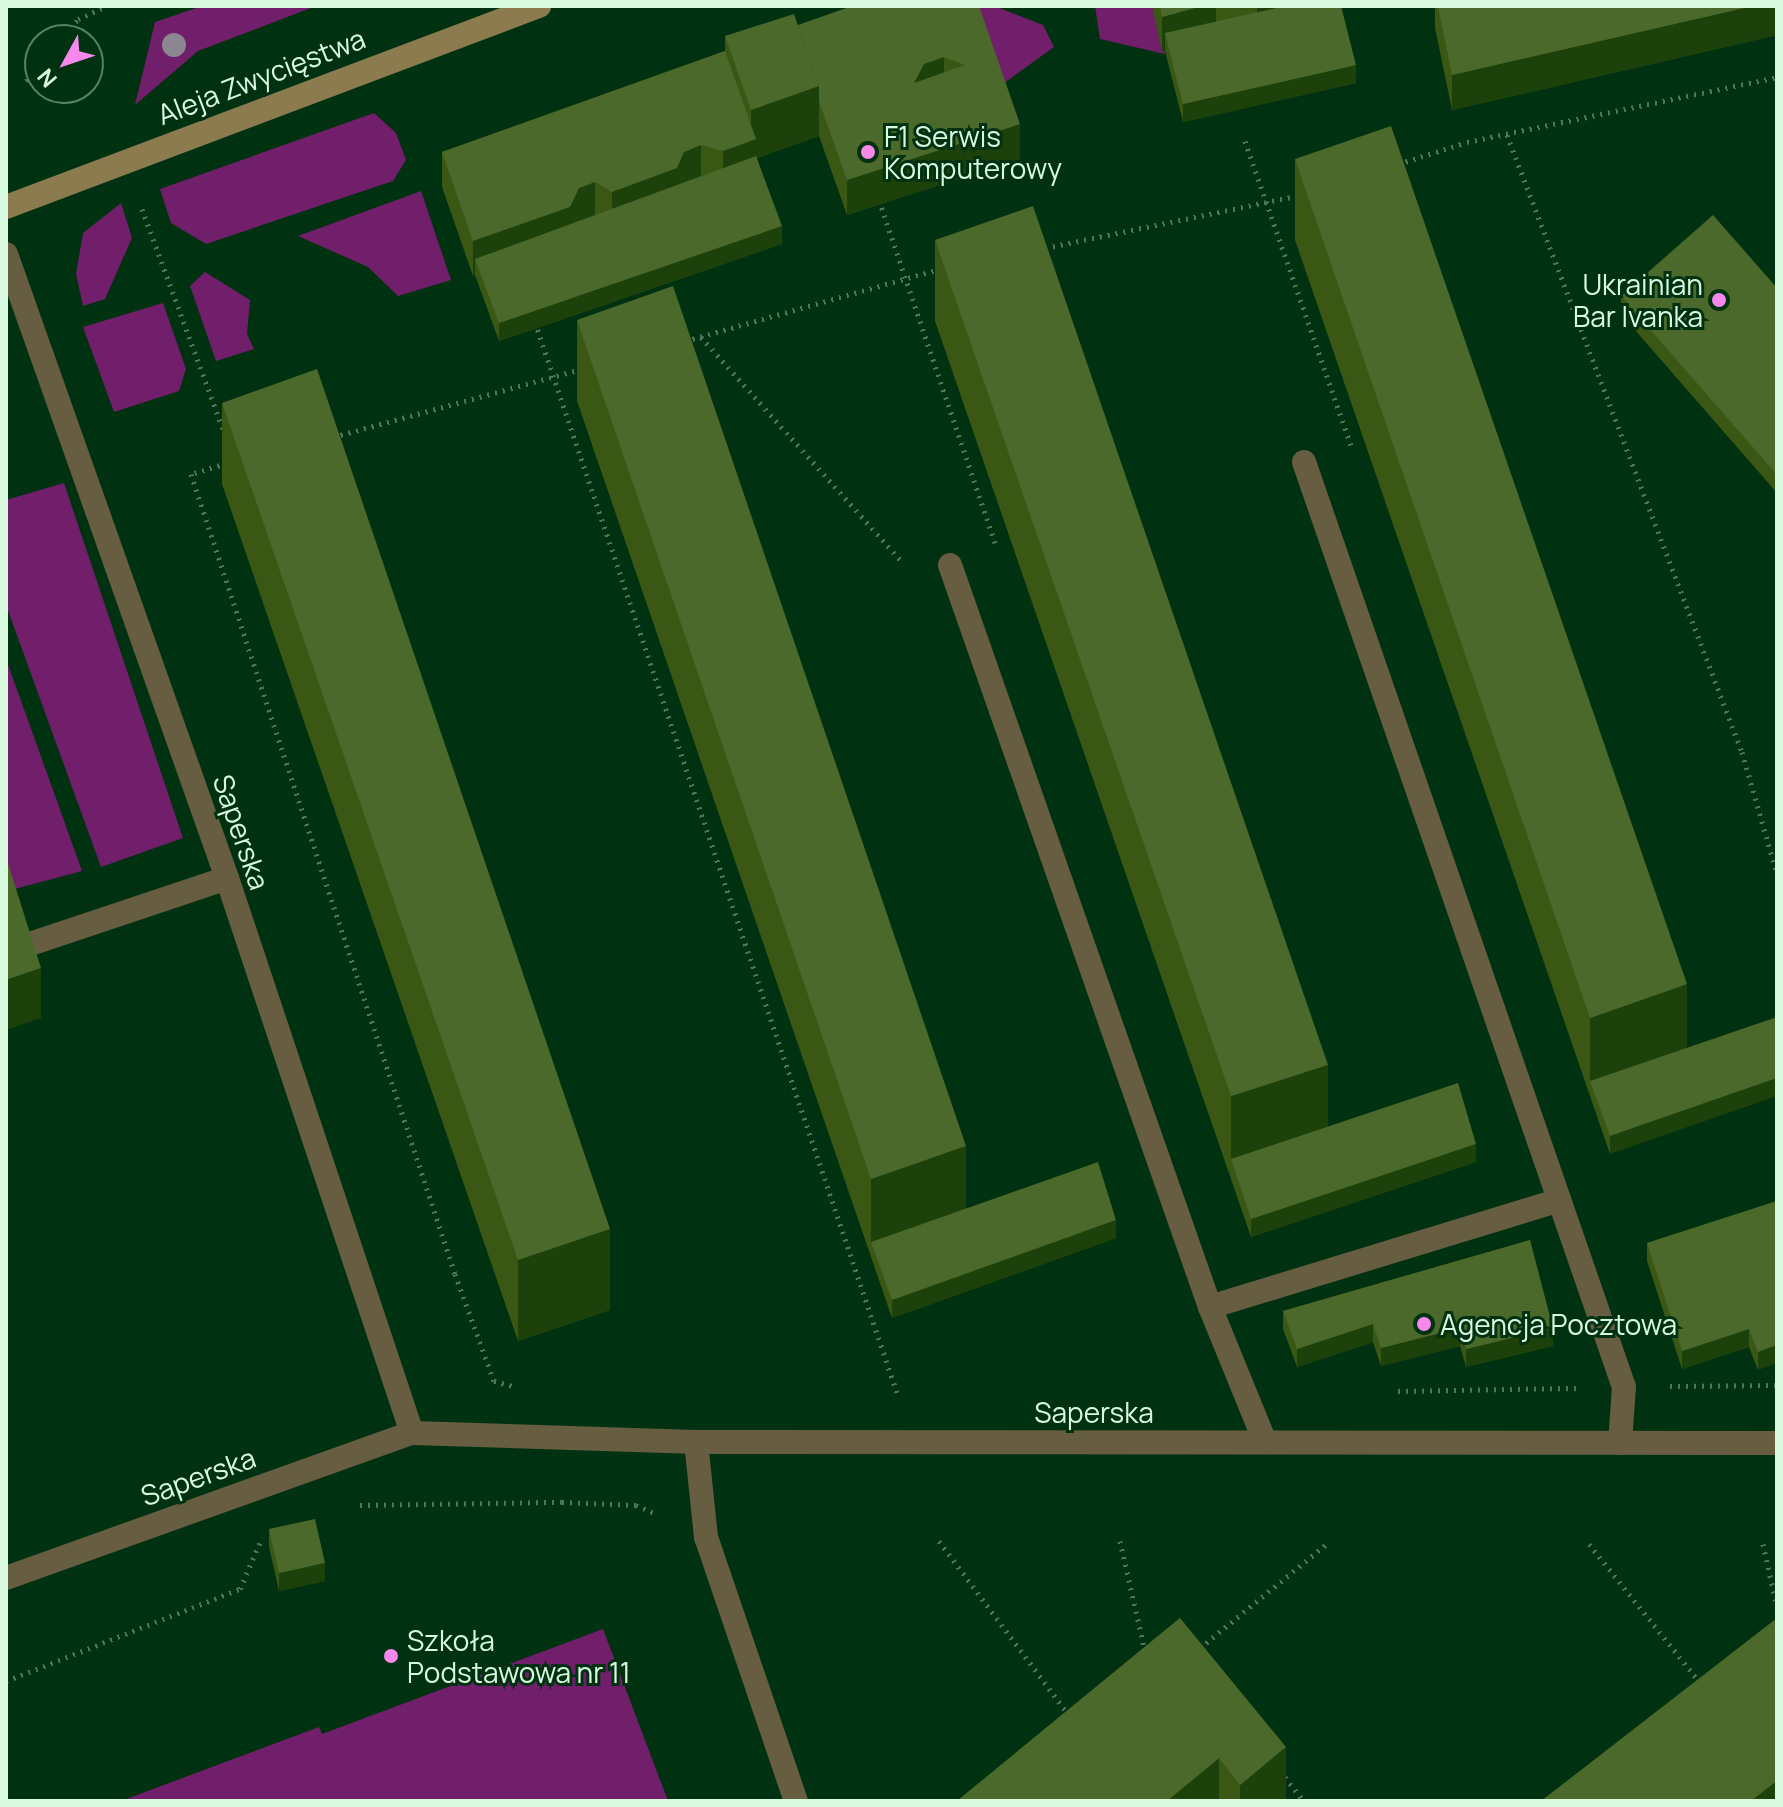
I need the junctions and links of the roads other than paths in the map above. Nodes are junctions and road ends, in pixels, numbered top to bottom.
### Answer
1 (539, 6) edge
2 (6, 207) edge
3 (6, 254) edge
4 (1304, 462) dead end
5 (950, 565) road end
6 (227, 878) junction
7 (6, 952) edge
8 (1559, 1200) junction
9 (1210, 1307) junction
10 (412, 1433) junction
11 (696, 1442) junction
12 (1265, 1442) junction
13 (1620, 1443) junction
14 (1777, 1443) edge
15 (6, 1578) edge
16 (796, 1801) edge

1 - 2 street, Aleja Zwycięstwa
3 - 6 street, Saperska
4 - 8 street
5 - 9 street
6 - 7 street
6 - 10 street, Saperska
8 - 9 street
8 - 13 street
9 - 12 street
10 - 11 street, Saperska
10 - 15 street, Saperska
11 - 12 street, Saperska
11 - 16 street
12 - 13 street, Saperska
13 - 14 street, Saperska

